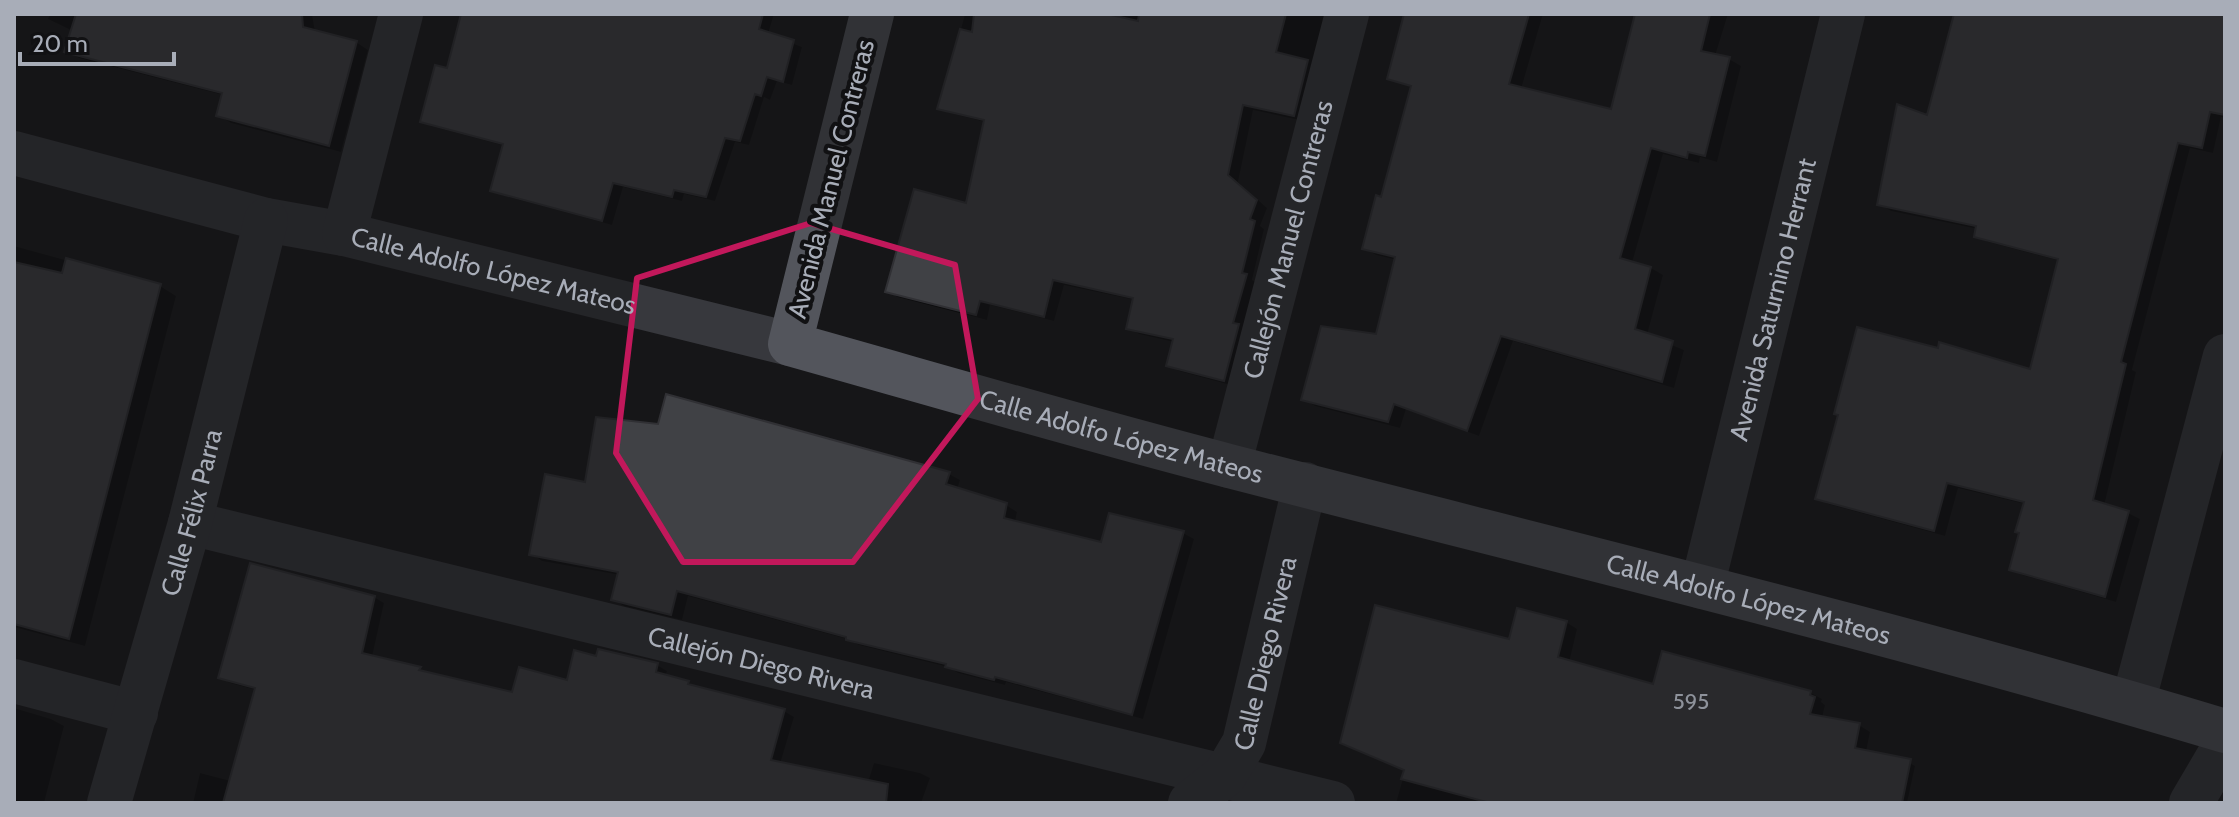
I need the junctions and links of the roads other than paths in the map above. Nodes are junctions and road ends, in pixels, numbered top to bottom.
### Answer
1 (401, 14) edge
2 (872, 14) edge
3 (1347, 14) edge
4 (1843, 14) edge
5 (14, 153) edge
6 (266, 220) junction
7 (344, 234) junction
8 (790, 344) junction
9 (2225, 356) edge
10 (1229, 466) junction
11 (1305, 484) junction
12 (190, 523) junction
13 (1702, 587) junction
14 (14, 681) edge
15 (2133, 703) junction
16 (136, 713) junction
17 (2225, 731) edge
18 (2225, 745) edge
19 (1225, 775) junction
20 (109, 803) edge
21 (1190, 803) edge
22 (1333, 803) edge
23 (2191, 803) edge

1 - 7 street
2 - 8 main road, Avenida Manuel Contreras
3 - 10 street, Callejón Manuel Contreras
4 - 13 street, Avenida Saturnino Herrant
5 - 6 street, Calle Adolfo López Mateos
6 - 7 street, Calle Adolfo López Mateos
6 - 12 street, Calle Félix Parra
7 - 8 street, Calle Adolfo López Mateos
8 - 10 main road, Calle Adolfo López Mateos
9 - 15 street
10 - 11 main road, Calle Adolfo López Mateos
11 - 13 main road, Calle Adolfo López Mateos
11 - 19 street, Calle Diego Rivera
12 - 16 street, Calle Félix Parra
12 - 19 street, Callejón Diego Rivera
13 - 15 main road, Calle Adolfo López Mateos
14 - 16 street
15 - 17 main road, Calle Adolfo López Mateos
16 - 20 street, Calle Félix Parra
18 - 23 street
19 - 21 street, Calle Diego Rivera
19 - 22 street, Callejón Diego Rivera

